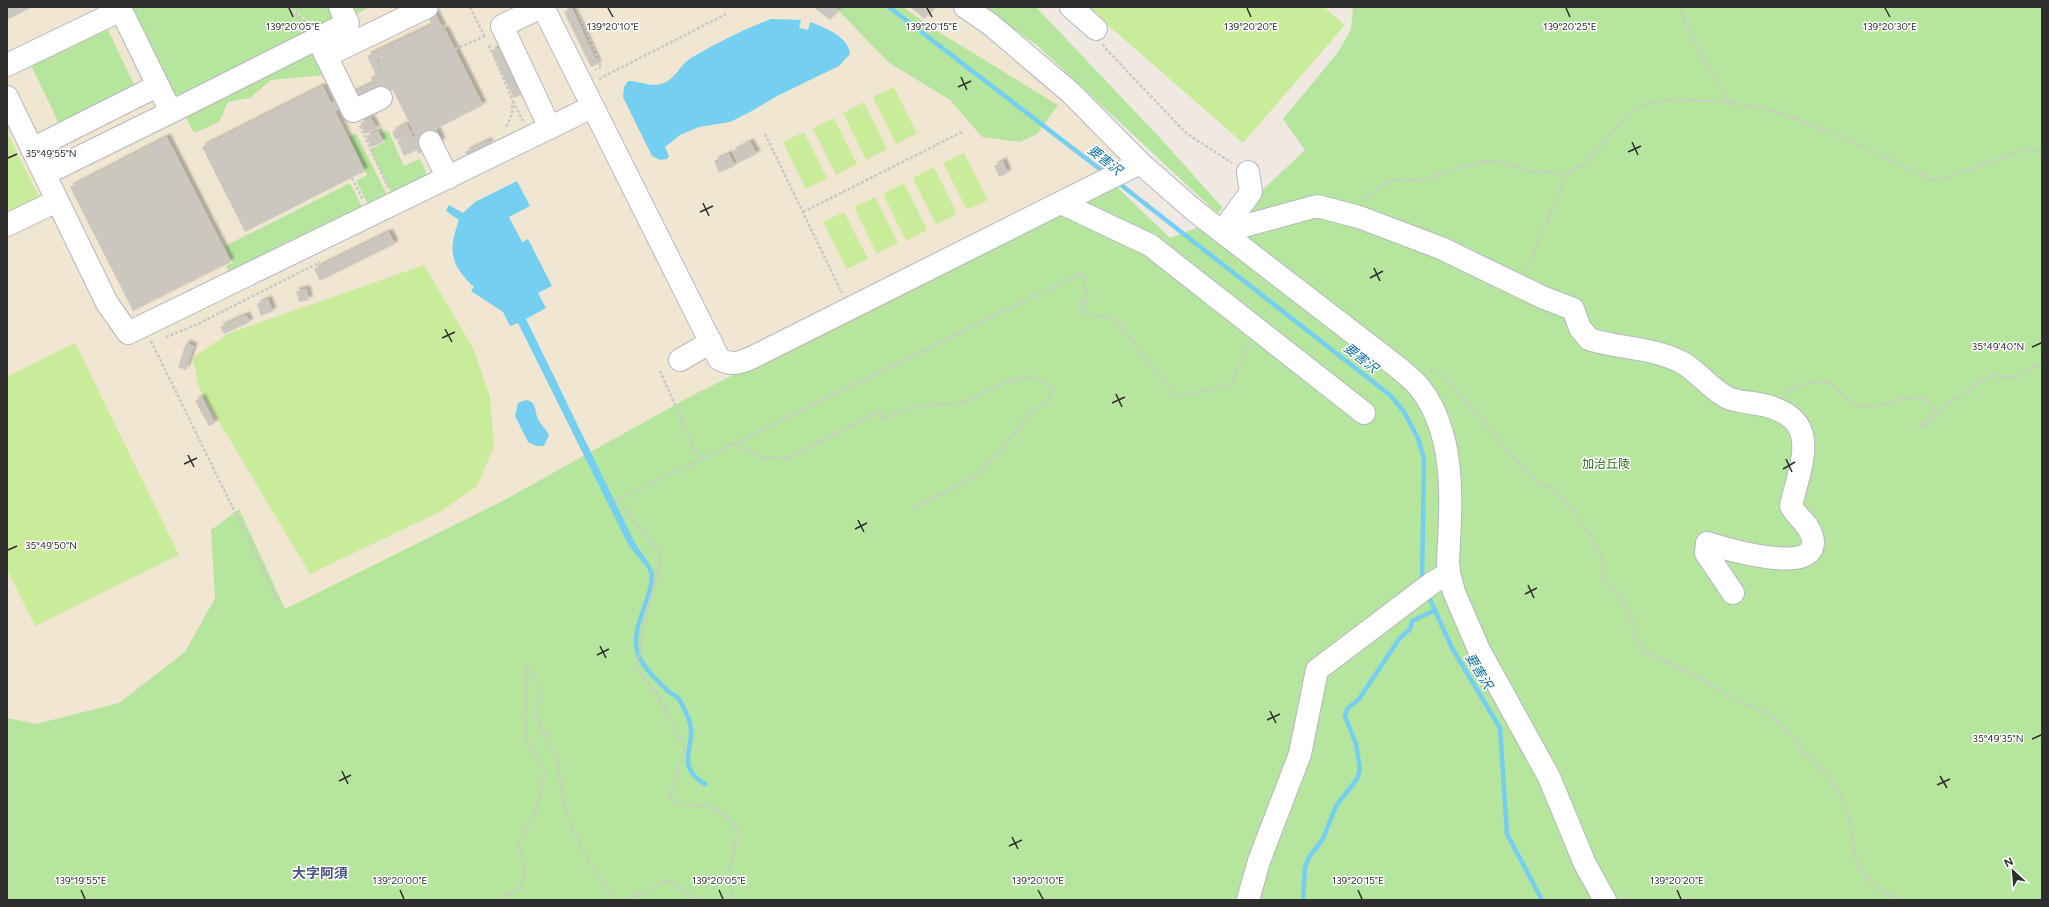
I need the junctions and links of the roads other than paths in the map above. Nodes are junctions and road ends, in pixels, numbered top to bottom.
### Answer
1 (340, 7) edge
2 (542, 7) edge
3 (965, 7) edge
4 (1071, 7) edge
5 (431, 14) edge
6 (1096, 29) road end
7 (323, 42) junction
8 (9, 58) edge
9 (157, 86) junction
10 (382, 90) road end
11 (7, 97) edge
12 (592, 107) junction
13 (171, 112) junction
14 (550, 128) junction
15 (430, 142) dead end
16 (32, 149) junction
17 (1140, 163) junction
18 (1248, 172) road end
19 (45, 174) junction
20 (448, 178) junction
21 (57, 201) junction
22 (1061, 203) junction
23 (7, 225) edge
24 (1222, 232) junction
25 (710, 342) junction
26 (680, 360) dead end
27 (1364, 413) dead end
28 (1433, 584) junction
29 (1733, 593) dead end
30 (1248, 900) edge
31 (1605, 900) edge

1 - 7 street
2 - 12 street
2 - 14 street
3 - 17 street
4 - 6 street
5 - 7 street
7 - 10 street
7 - 13 street
8 - 9 street
9 - 13 street
9 - 16 street
11 - 16 street
12 - 14 street
12 - 25 street
13 - 19 street
14 - 20 street
15 - 20 street
16 - 19 street
17 - 22 street
17 - 24 street
18 - 24 street
19 - 21 street
20 - 21 street
21 - 23 street
22 - 25 street
22 - 27 street
24 - 28 street
24 - 29 street
25 - 26 street
28 - 30 street
28 - 31 street

